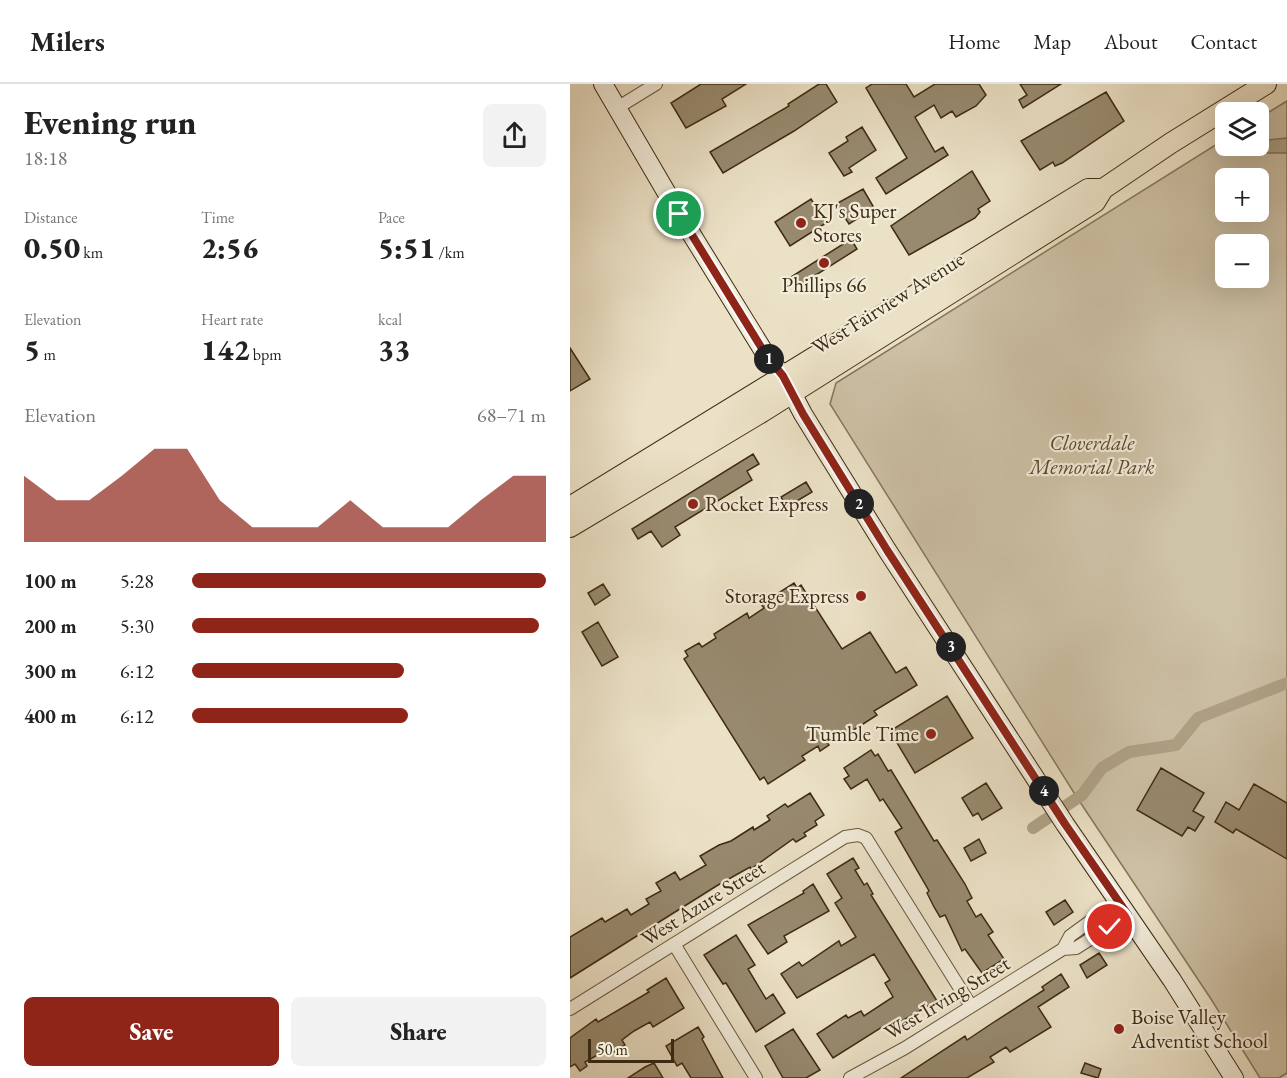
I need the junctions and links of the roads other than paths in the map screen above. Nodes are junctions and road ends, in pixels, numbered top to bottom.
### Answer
1 (603, 84) edge
2 (656, 84) edge
3 (1266, 84) edge
4 (617, 108) junction
5 (787, 385) junction
6 (570, 507) edge
7 (570, 527) edge
8 (1123, 908) junction
9 (674, 944) junction
10 (971, 1006) junction
11 (570, 1009) edge
12 (756, 1078) edge
13 (850, 1078) edge
14 (1234, 1078) edge

1 - 4 main road
2 - 4 street
3 - 5 main road, West Fairview Avenue
4 - 5 main road
5 - 6 main road, West Fairview Avenue
5 - 7 main road, West Fairview Avenue
5 - 8 main road
8 - 10 street, West Irving Street
8 - 14 main road
9 - 10 street, West Azure Street
9 - 11 street, West Azure Street
9 - 12 street
10 - 13 street, West Irving Street

